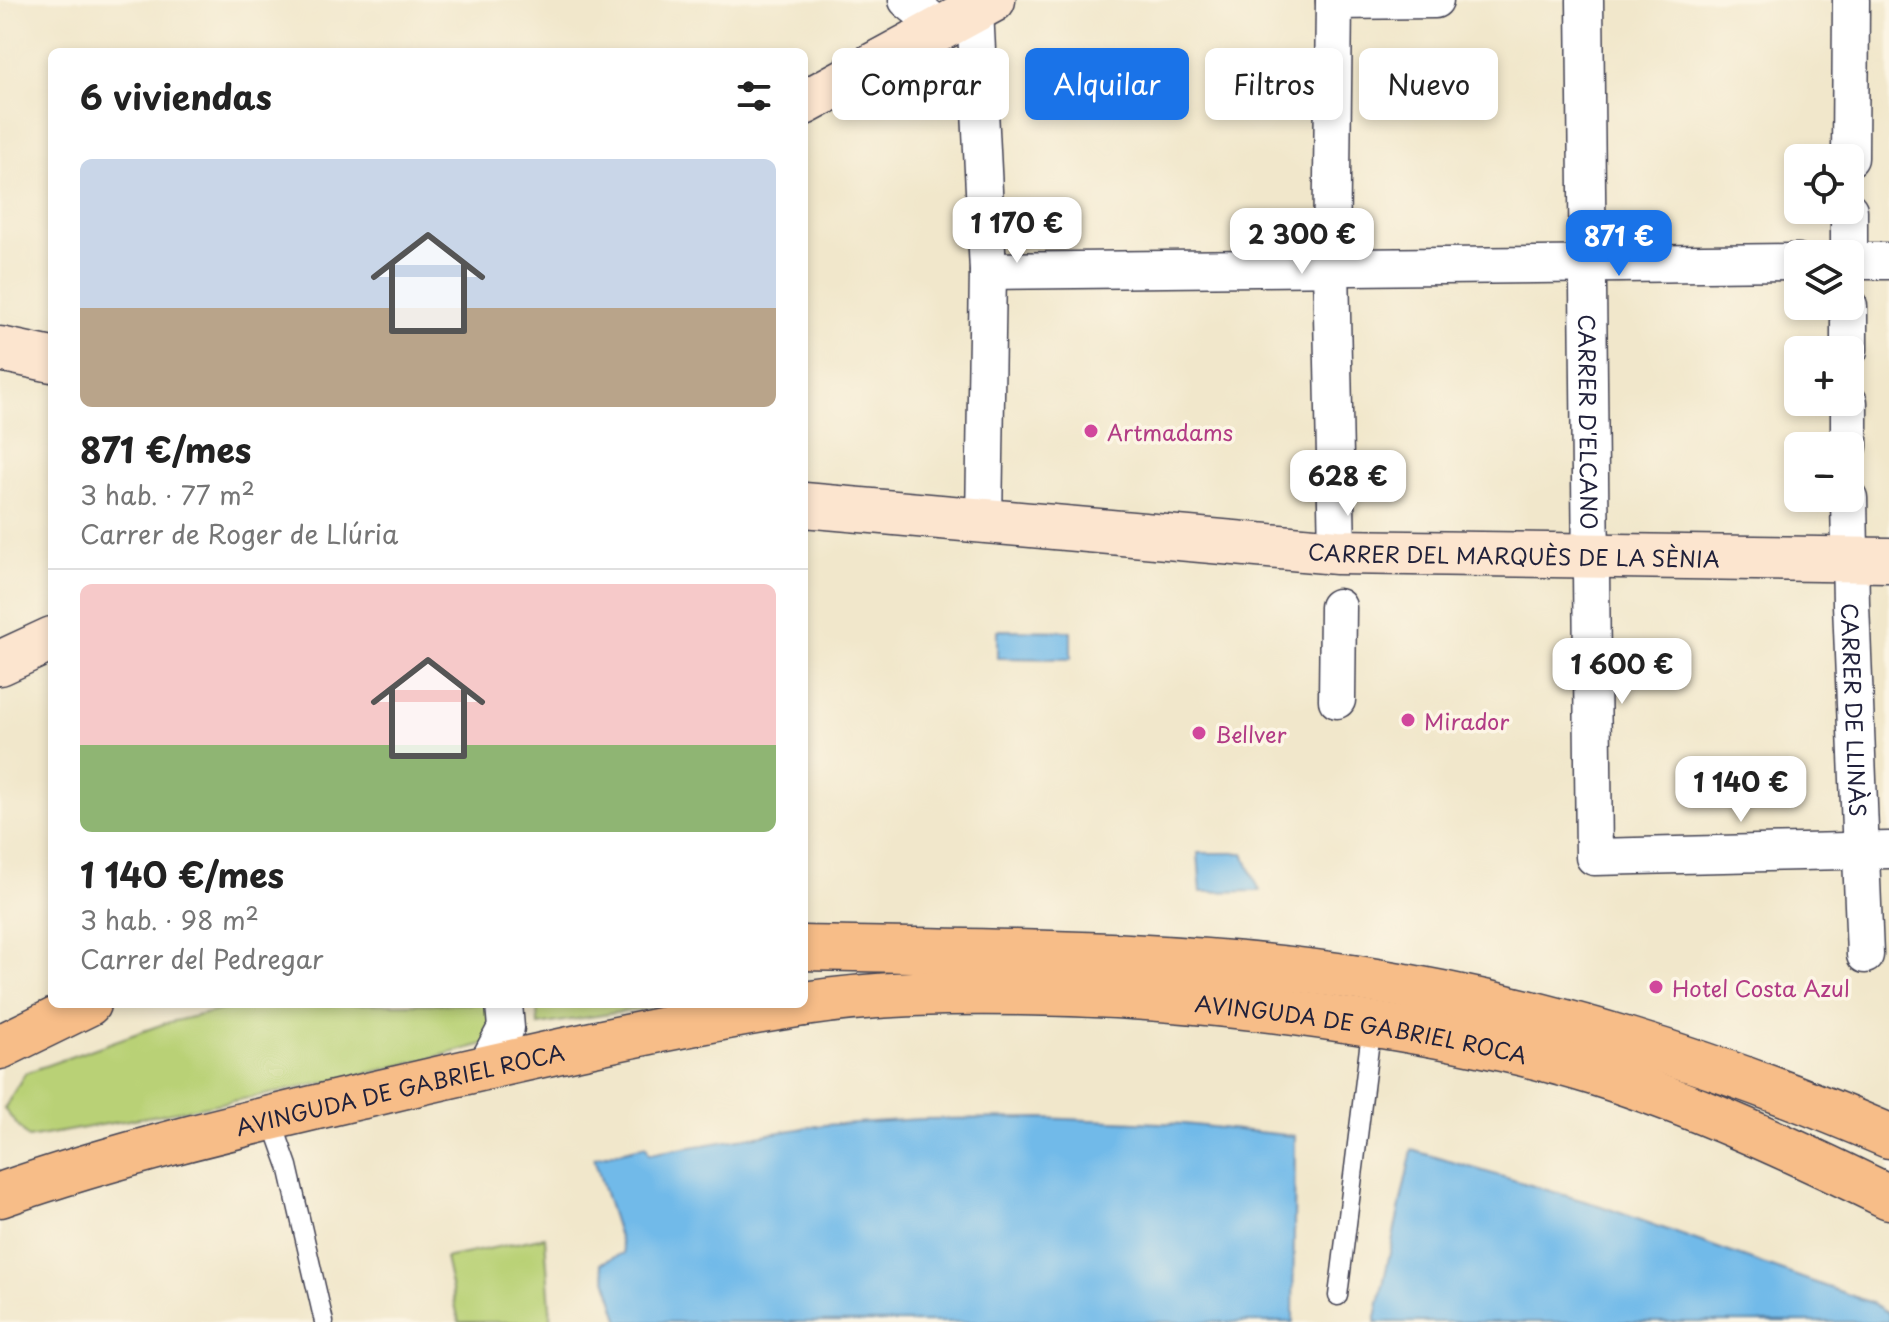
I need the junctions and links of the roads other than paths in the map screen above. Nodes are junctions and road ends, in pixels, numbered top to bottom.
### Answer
1 (907, 0) edge
2 (1435, 0) edge
3 (1585, 0) edge
4 (1851, 0) edge
5 (1334, 1) edge
6 (969, 12) edge
7 (808, 101) edge
8 (1850, 144) edge
9 (1864, 261) edge
10 (1889, 261) edge
11 (1784, 262) edge
12 (1589, 264) junction
13 (1331, 267) junction
14 (988, 271) junction
15 (0, 349) edge
16 (48, 359) edge
17 (808, 505) edge
18 (1854, 512) edge
19 (984, 521) junction
20 (1337, 552) junction
21 (1591, 556) junction
22 (1869, 560) edge
23 (1338, 607) dead end
24 (48, 641) edge
25 (0, 663) edge
26 (1337, 700) dead end
27 (1875, 851) edge
28 (808, 948) edge
29 (1865, 955) dead end
30 (808, 1004) edge
31 (80, 1008) edge
32 (504, 1008) edge
33 (781, 1008) edge
34 (1372, 1024) junction
35 (0, 1047) edge
36 (485, 1068) junction
37 (271, 1118) junction
38 (1889, 1136) edge
39 (10, 1184) edge
40 (1889, 1197) edge
41 (1338, 1296) dead end
42 (324, 1322) edge

1 - 6 street
2 - 5 street
3 - 12 street, CARRER D'ELCANO
4 - 8 street
5 - 13 street
6 - 7 street
6 - 14 street
9 - 10 street
11 - 12 street
12 - 13 street
12 - 21 street, CARRER D'ELCANO
13 - 14 street
13 - 20 street
14 - 19 street
15 - 16 street
17 - 19 street, CARRER DEL MARQUÈS DE LA SÈNIA
18 - 22 street, CARRER DE LLINÀS
19 - 20 street, CARRER DEL MARQUÈS DE LA SÈNIA
20 - 21 street, CARRER DEL MARQUÈS DE LA SÈNIA
21 - 22 street, CARRER DEL MARQUÈS DE LA SÈNIA
21 - 27 street, CARRER D'ELCANO
22 - 27 street, CARRER DE LLINÀS
23 - 26 street
24 - 25 street
27 - 29 street, CARRER DE LLINÀS
28 - 38 highway, AVINGUDA DE GABRIEL ROCA
30 - 34 highway, AVINGUDA DE GABRIEL ROCA
31 - 35 highway
32 - 36 street
33 - 36 highway, AVINGUDA DE GABRIEL ROCA
34 - 40 highway, AVINGUDA DE GABRIEL ROCA
34 - 41 lane
36 - 37 highway, AVINGUDA DE GABRIEL ROCA
37 - 39 highway, AVINGUDA DE GABRIEL ROCA
37 - 42 lane

